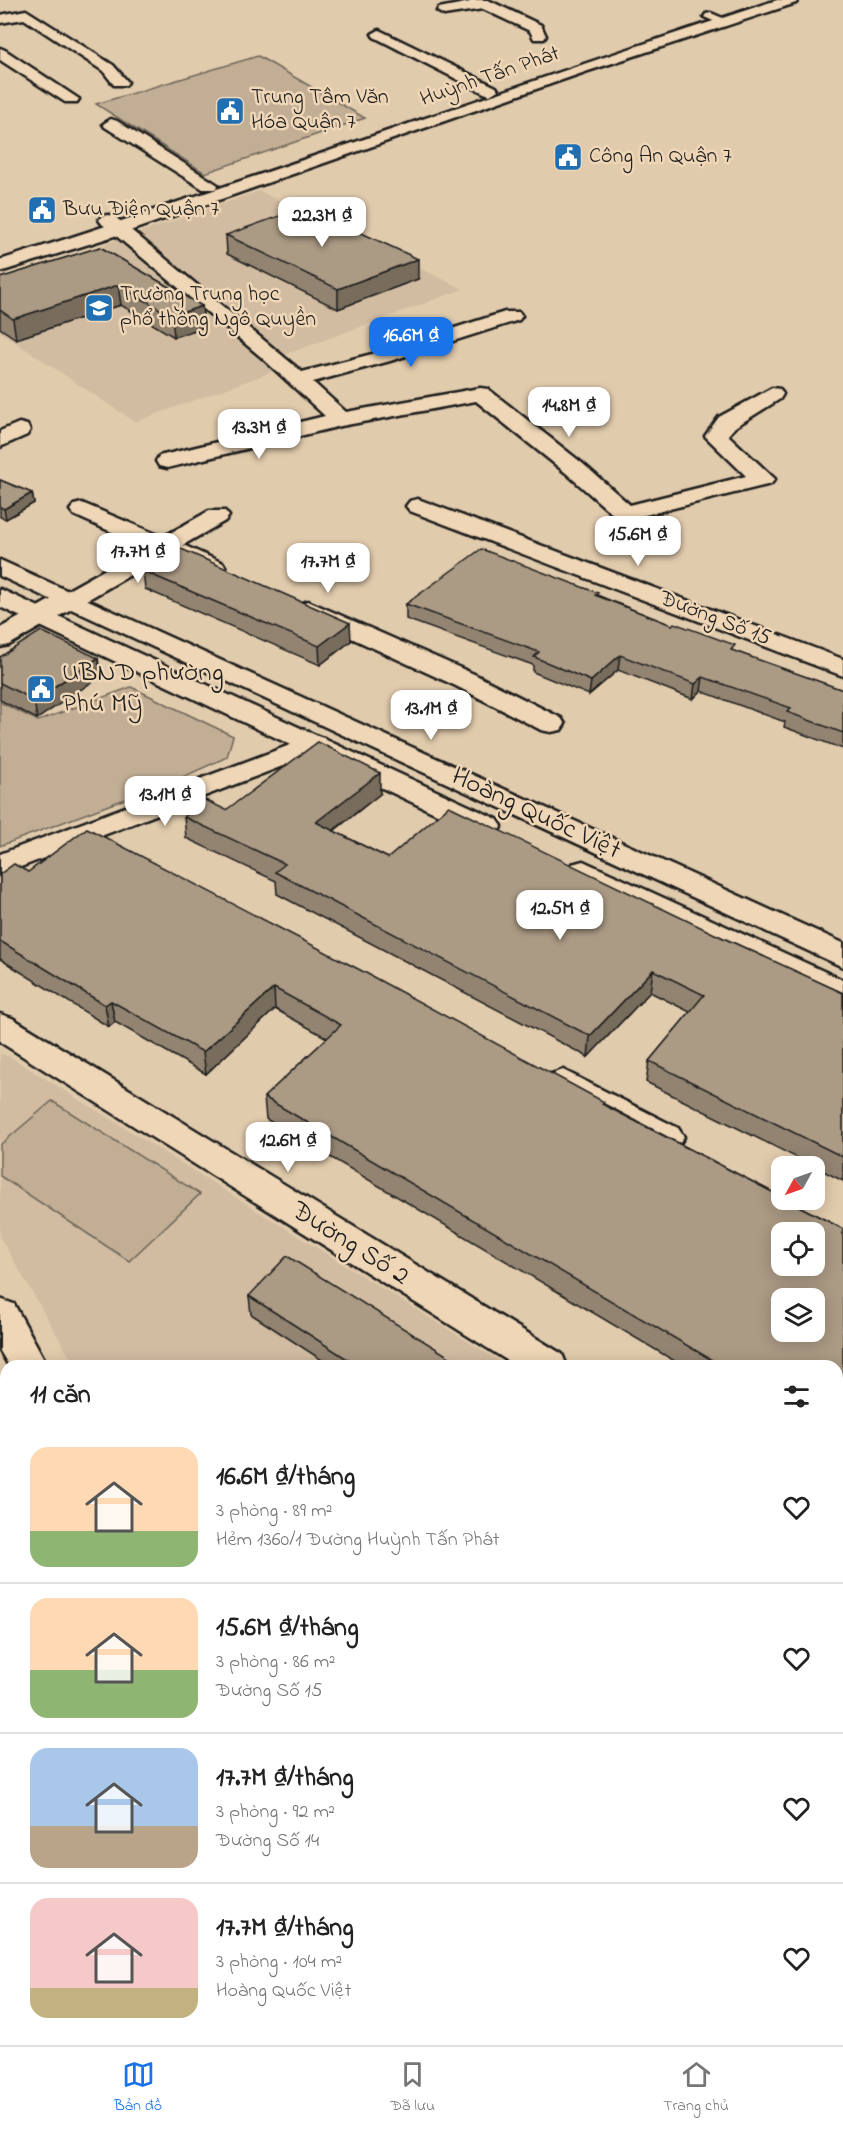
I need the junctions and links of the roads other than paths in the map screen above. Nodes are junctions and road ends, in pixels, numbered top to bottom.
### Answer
1 (764, 0) edge
2 (791, 0) edge
3 (510, 3) dead end
4 (485, 4) edge
5 (444, 11) dead end
6 (0, 19) edge
7 (718, 20) junction
8 (379, 34) dead end
9 (538, 36) dead end
10 (0, 52) edge
11 (120, 82) dead end
12 (490, 90) junction
13 (71, 99) dead end
14 (111, 124) dead end
15 (209, 185) junction
16 (114, 224) junction
17 (0, 255) edge
18 (0, 266) edge
19 (513, 316) dead end
20 (297, 380) junction
21 (772, 394) dead end
22 (341, 419) junction
23 (167, 461) dead end
24 (418, 506) dead end
25 (82, 510) dead end
26 (217, 516) dead end
27 (162, 546) junction
28 (0, 567) edge
29 (238, 579) edge
30 (0, 597) edge
31 (281, 597) edge
32 (68, 599) junction
33 (39, 616) junction
34 (0, 639) edge
35 (843, 668) edge
36 (551, 724) dead end
37 (314, 744) junction
38 (90, 831) junction
39 (508, 836) edge
40 (122, 848) edge
41 (562, 861) edge
42 (0, 865) edge
43 (843, 956) edge
44 (843, 993) edge
45 (0, 1026) edge
46 (541, 1071) edge
47 (687, 1149) edge
48 (0, 1315) edge
49 (26, 1360) edge
50 (538, 1360) edge

1 - 7 street, Huỳnh Tấn Phát
2 - 7 street, Huỳnh Tấn Phát
3 - 4 street
4 - 5 street
4 - 9 street
6 - 11 street
7 - 12 street, Huỳnh Tấn Phát
7 - 16 street, Huỳnh Tấn Phát
8 - 12 street
10 - 13 street
12 - 15 street, Huỳnh Tấn Phát
14 - 15 street
15 - 16 street, Huỳnh Tấn Phát
16 - 17 street, Huỳnh Tấn Phát
16 - 18 street, Huỳnh Tấn Phát
16 - 20 street
19 - 20 street
20 - 22 street
21 - 22 street
22 - 23 street
24 - 35 street, Đường Số 15
25 - 27 street
26 - 27 street
27 - 29 street
27 - 32 street
28 - 32 street, Hoàng Quốc Việt
30 - 33 street, Hoàng Quốc Việt
31 - 36 street
32 - 33 street
32 - 43 street, Hoàng Quốc Việt
33 - 34 street
33 - 37 street, Hoàng Quốc Việt
37 - 38 street
37 - 39 street, Hoàng Quốc Việt
38 - 40 street
38 - 42 street
41 - 44 street, Hoàng Quốc Việt
45 - 50 street, Đường Số 2
46 - 47 street
48 - 49 street

